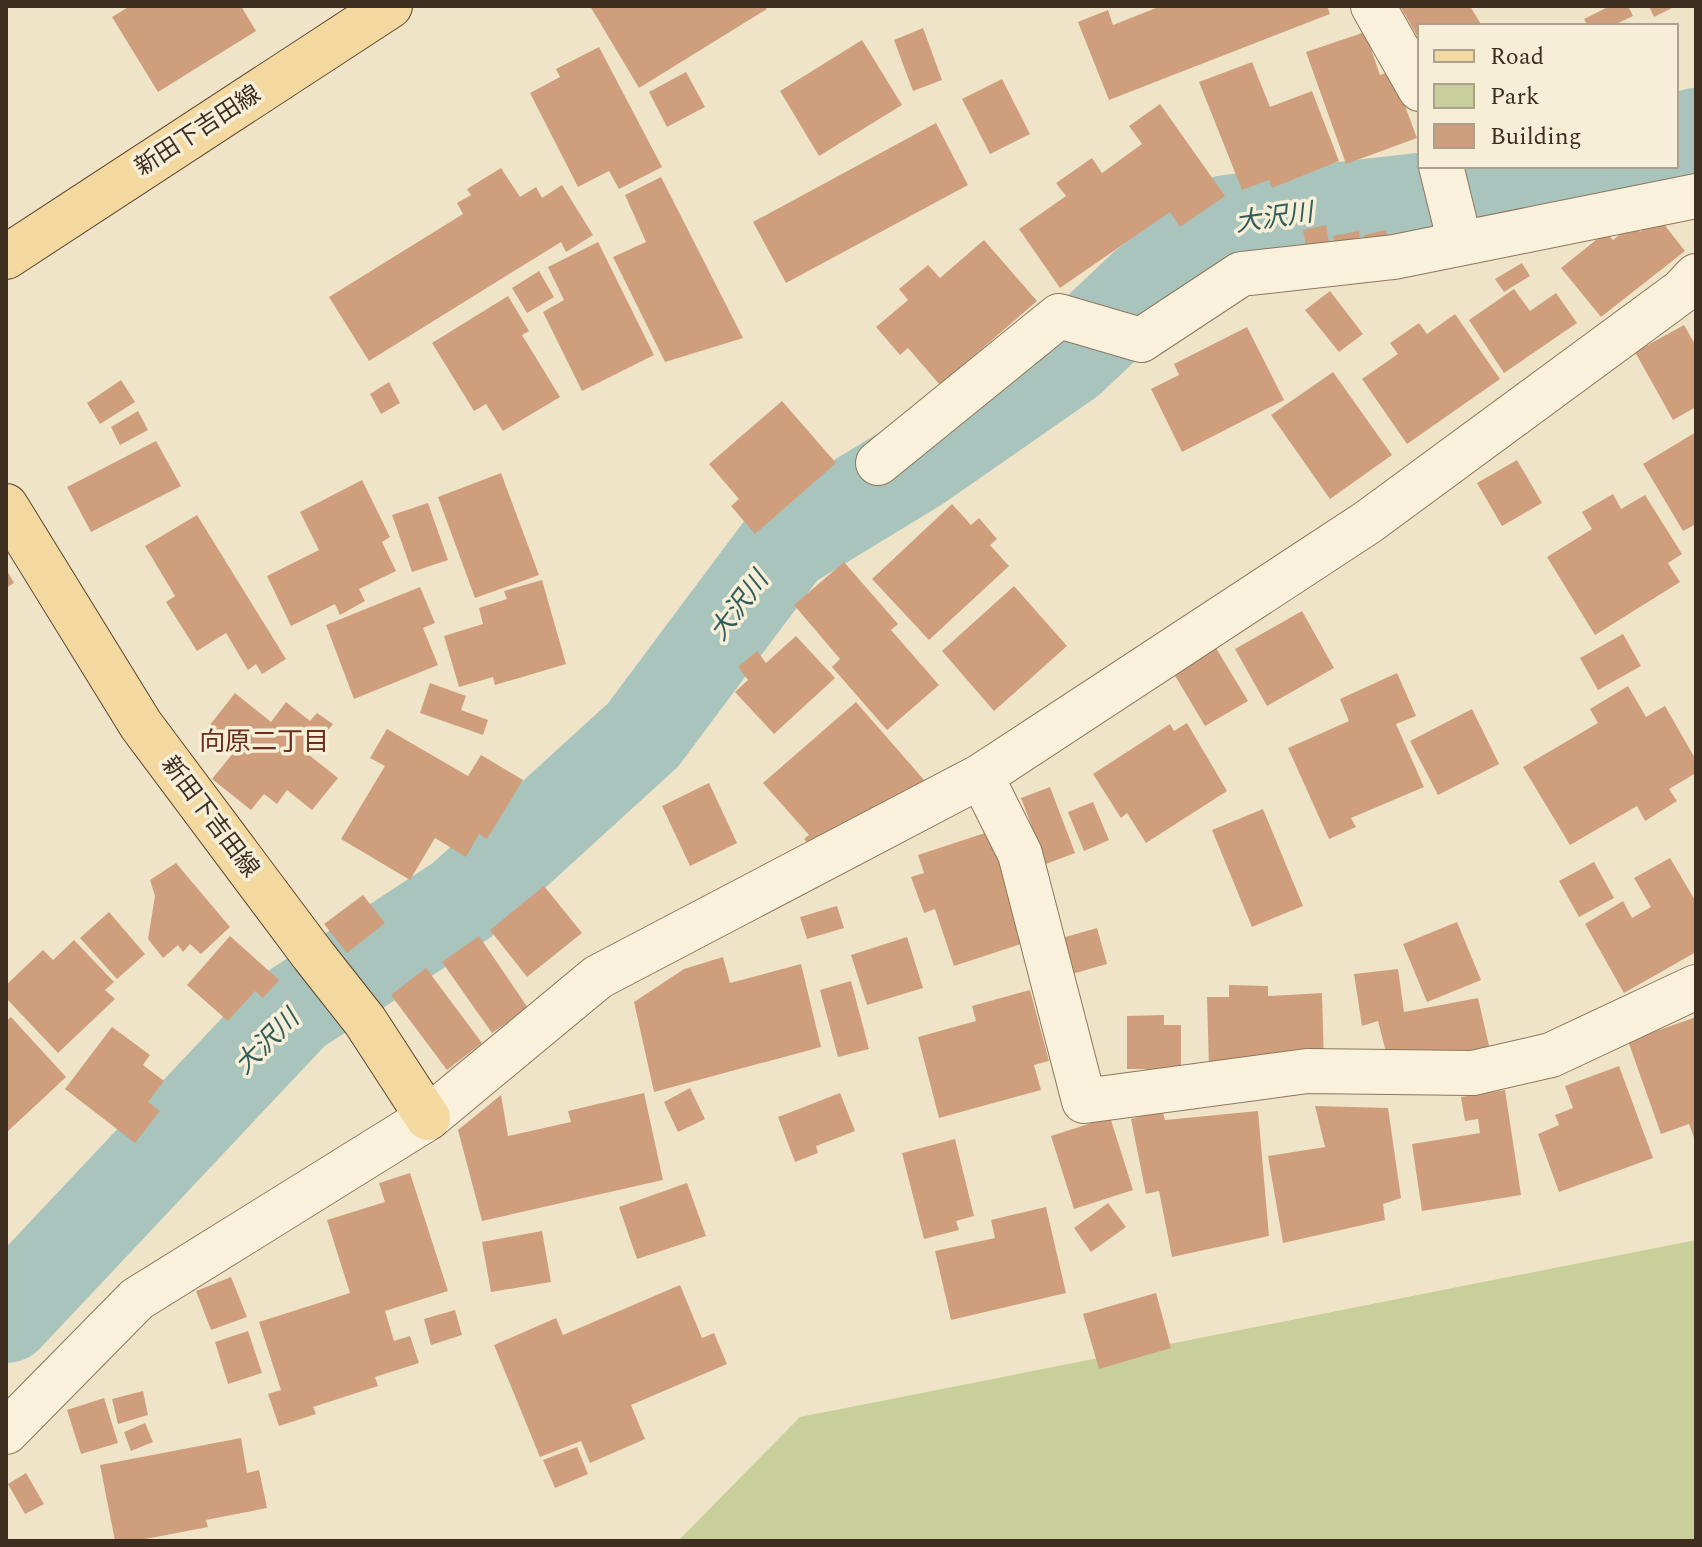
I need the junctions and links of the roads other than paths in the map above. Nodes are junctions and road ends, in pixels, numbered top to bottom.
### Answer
1 (390, 6) edge
2 (1373, 6) edge
3 (1418, 85) edge
4 (1441, 168) edge
5 (1696, 196) edge
6 (1460, 243) junction
7 (6, 257) edge
8 (1696, 276) edge
9 (878, 463) dead end
10 (6, 506) edge
11 (981, 776) junction
12 (1696, 987) edge
13 (428, 1118) junction
14 (6, 1432) edge

1 - 7 main road, 新田下吉田線
2 - 3 street
4 - 6 street
5 - 6 street
6 - 9 street
8 - 11 street
10 - 13 main road, 新田下吉田線
11 - 12 street
11 - 13 street
13 - 14 street

